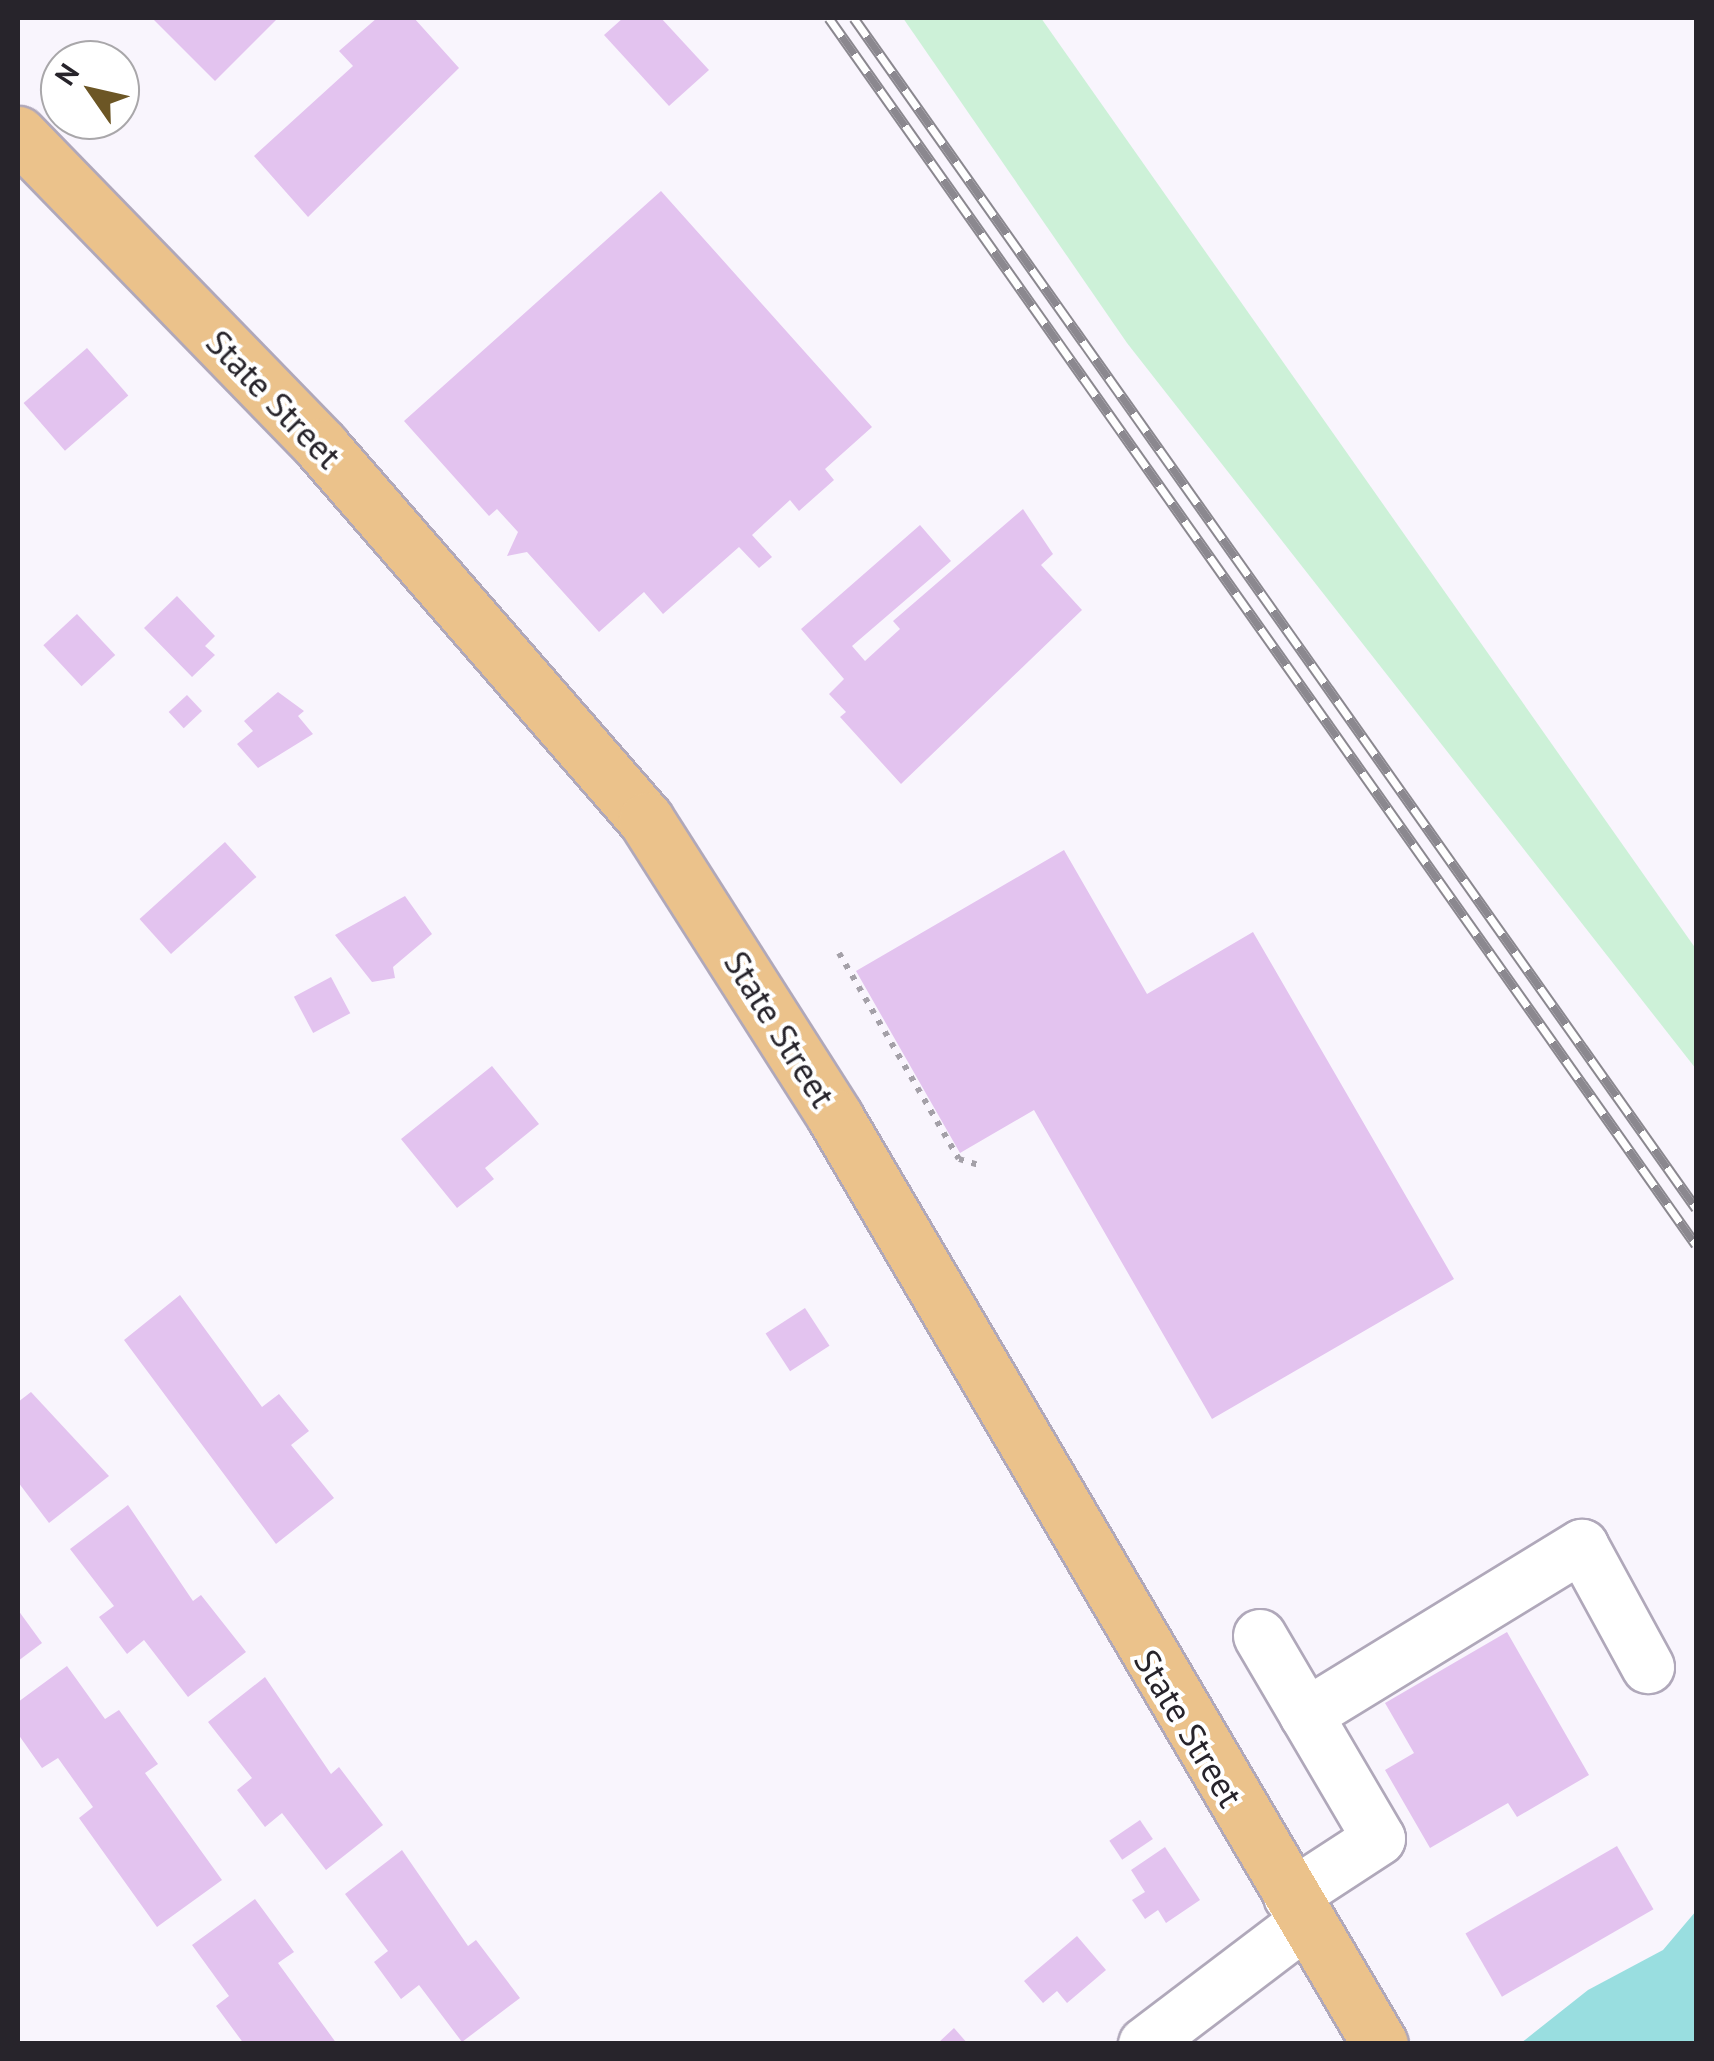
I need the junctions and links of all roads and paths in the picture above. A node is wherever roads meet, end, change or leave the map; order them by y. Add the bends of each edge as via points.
1 (18, 134) edge
2 (839, 952) dead end
3 (979, 1164) dead end
4 (1260, 1636) dead end
5 (1648, 1667) dead end
6 (1306, 1715) junction
7 (1298, 1910) junction
8 (1145, 2044) edge
9 (1380, 2044) edge

1 - 7 main road, State Street via 321,446 646,820 835,1117
2 - 3 path via 959,1159
4 - 6 street
5 - 6 street via 1582,1546
6 - 7 street via 1379,1839
7 - 8 street
7 - 9 main road, State Street

